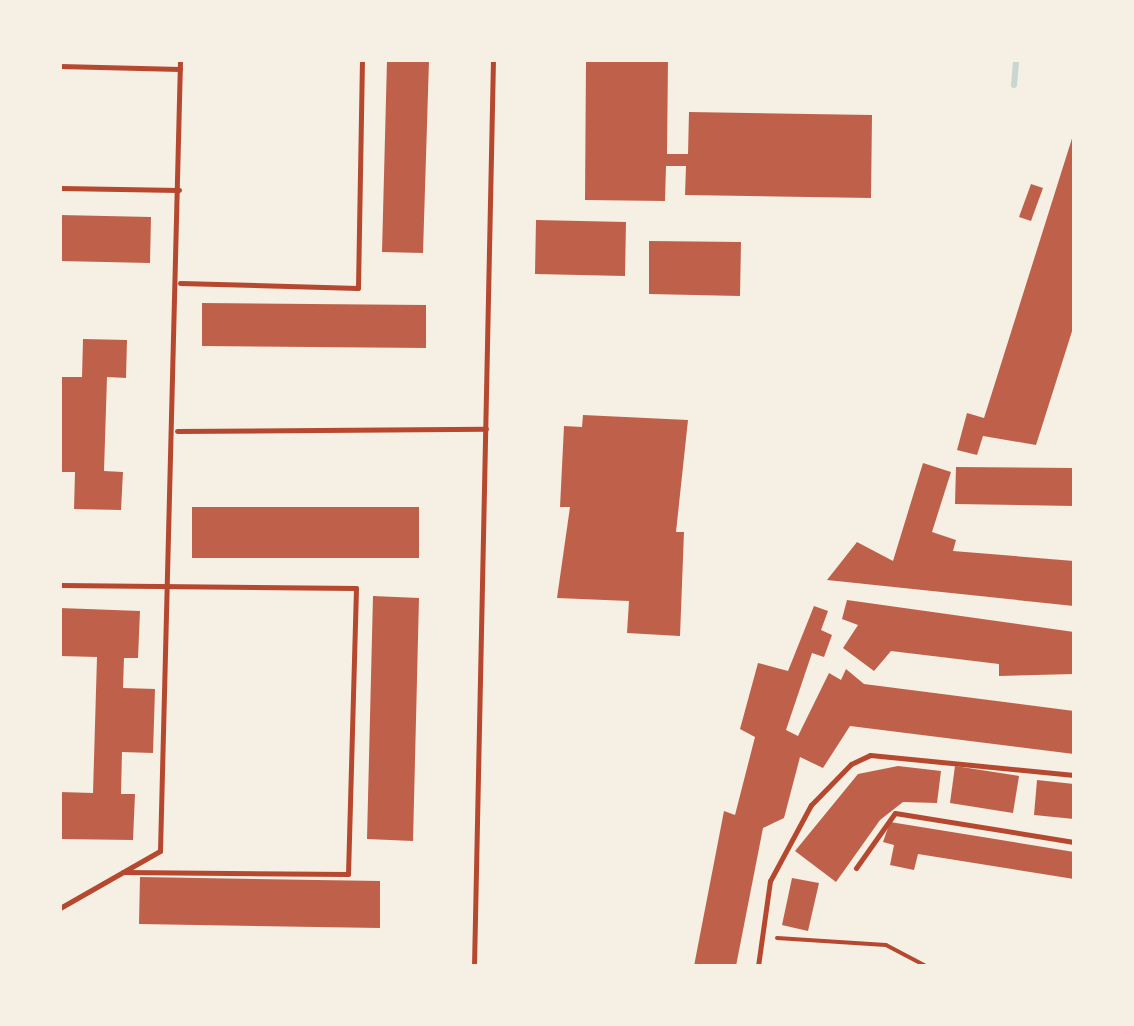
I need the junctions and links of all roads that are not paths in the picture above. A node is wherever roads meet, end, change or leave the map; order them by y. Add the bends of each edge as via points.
1 (180, 60) edge
2 (362, 60) edge
3 (493, 60) edge
4 (60, 66) edge
5 (180, 69) junction
6 (60, 188) edge
7 (179, 190) junction
8 (178, 282) junction
9 (486, 429) junction
10 (177, 431) junction
11 (60, 585) edge
12 (170, 586) junction
13 (1074, 775) edge
14 (1074, 842) edge
15 (856, 868) dead end
16 (123, 872) junction
17 (60, 908) edge
18 (474, 966) edge
19 (758, 966) edge

1 - 5 lane
2 - 8 lane via 358,288
3 - 9 lane
4 - 5 lane
5 - 7 lane
6 - 7 lane
7 - 8 lane
8 - 10 lane
9 - 10 lane
9 - 18 lane
10 - 12 lane
11 - 12 lane
12 - 16 lane via 160,851
12 - 16 lane via 356,588 348,874
13 - 19 lane via 870,755 851,764 811,805 770,881
14 - 15 lane via 895,814
16 - 17 lane

